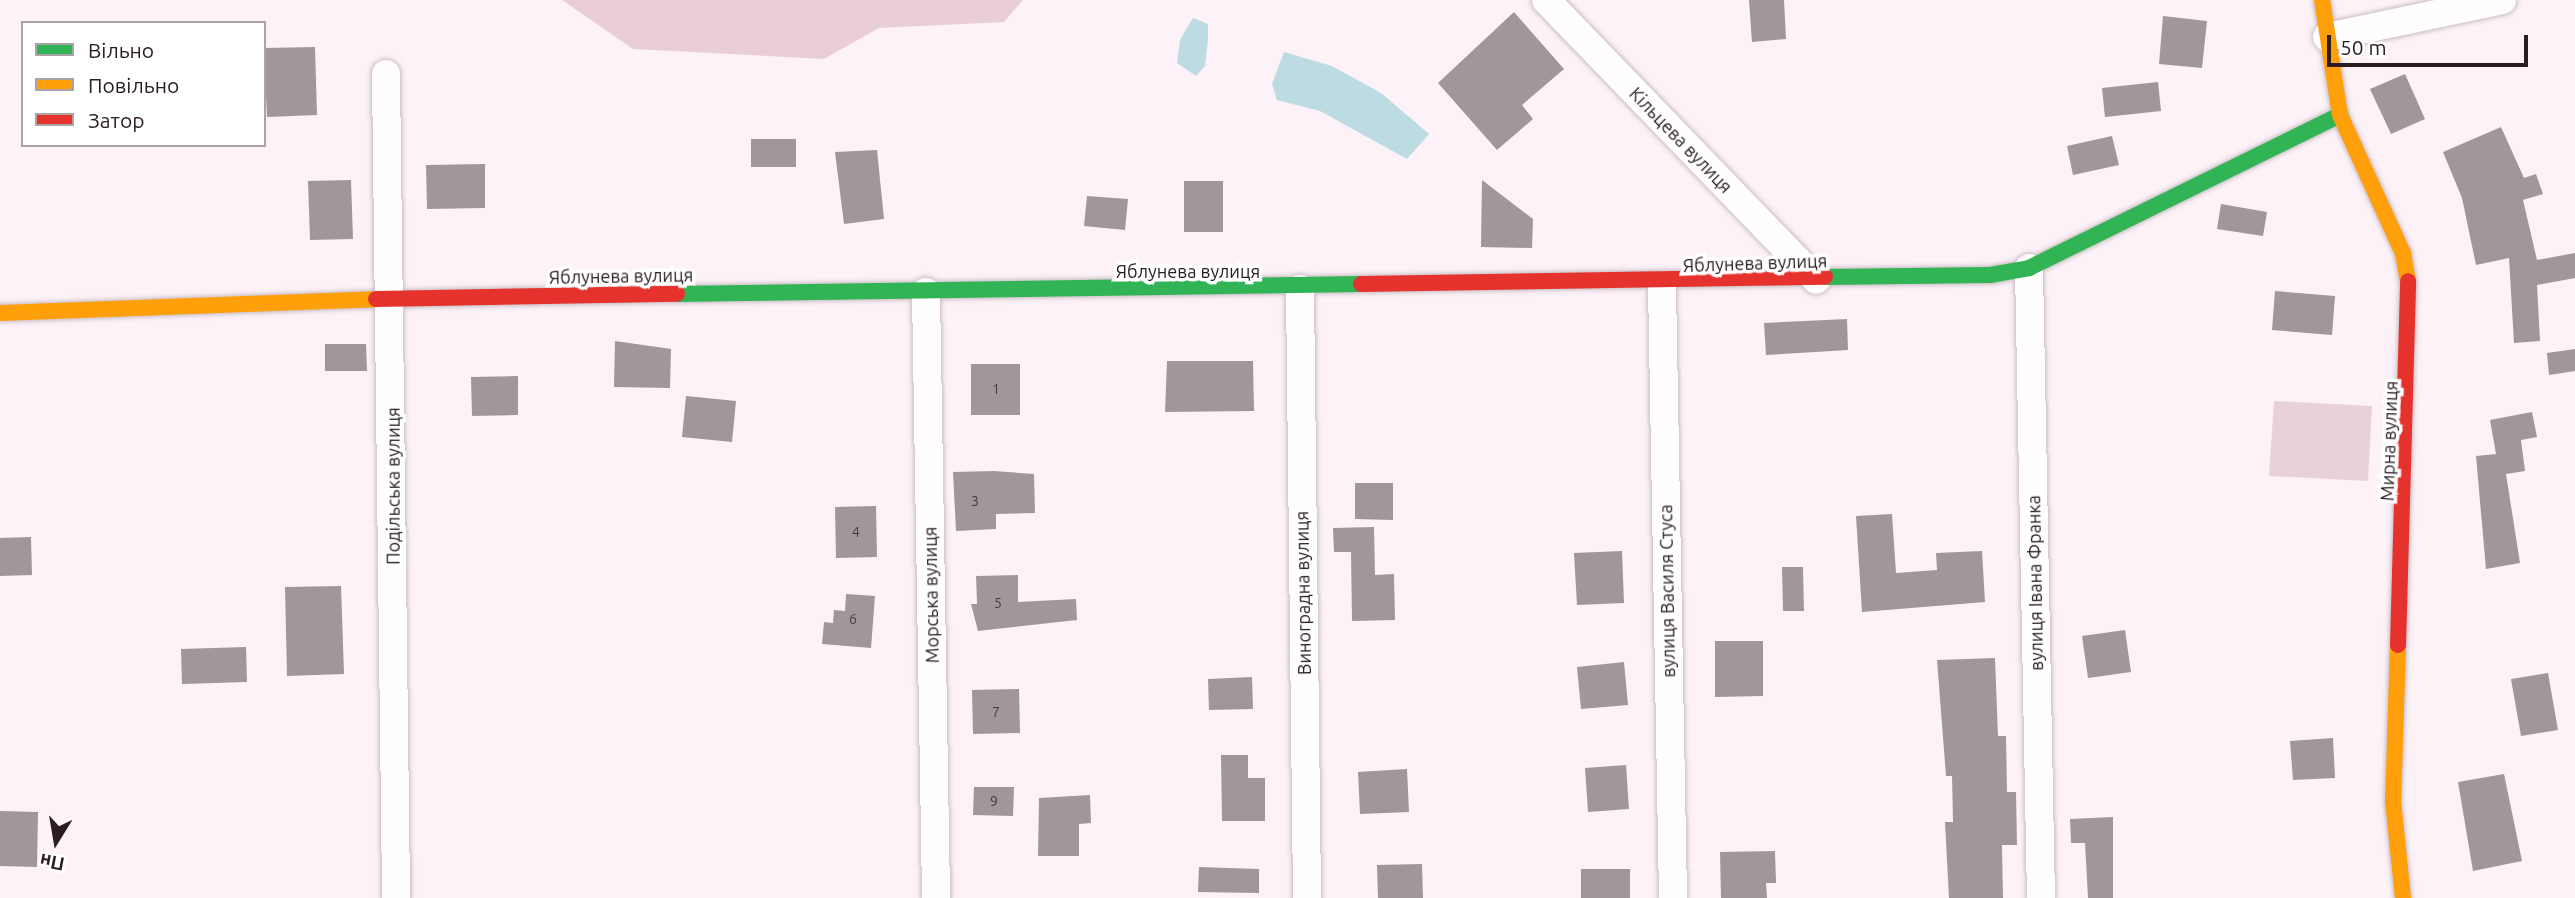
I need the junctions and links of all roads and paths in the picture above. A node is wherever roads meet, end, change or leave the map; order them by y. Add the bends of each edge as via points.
1 (1546, 0) edge
2 (2322, 0) edge
3 (2502, 0) edge
4 (2327, 37) junction
5 (386, 74) dead end
6 (2340, 115) junction
7 (2029, 268) junction
8 (1816, 280) junction
9 (1662, 285) junction
10 (1300, 289) junction
11 (926, 292) junction
12 (392, 298) junction
13 (0, 313) edge
14 (396, 898) edge
15 (936, 898) edge
16 (1307, 898) edge
17 (1673, 898) edge
18 (2041, 898) edge
19 (2403, 898) edge

1 - 8 street, Кільцева вулиця
2 - 4 street, Мирна вулиця
3 - 4 street
4 - 6 street, Мирна вулиця
5 - 12 street, Подільська вулиця
6 - 7 street, Яблунева вулиця
6 - 19 street, Мирна вулиця via 2403,253 2409,288 2393,801
7 - 8 street, Яблунева вулиця
7 - 18 street, вулиця Івана Франка
8 - 9 street, Яблунева вулиця
9 - 10 street, Яблунева вулиця
9 - 17 street, вулиця Василя Стуса
10 - 11 street, Яблунева вулиця
10 - 16 street, Виноградна вулиця
11 - 12 street, Яблунева вулиця
11 - 15 street, Морська вулиця
12 - 13 street, Яблунева вулиця
12 - 14 street, Подільська вулиця

